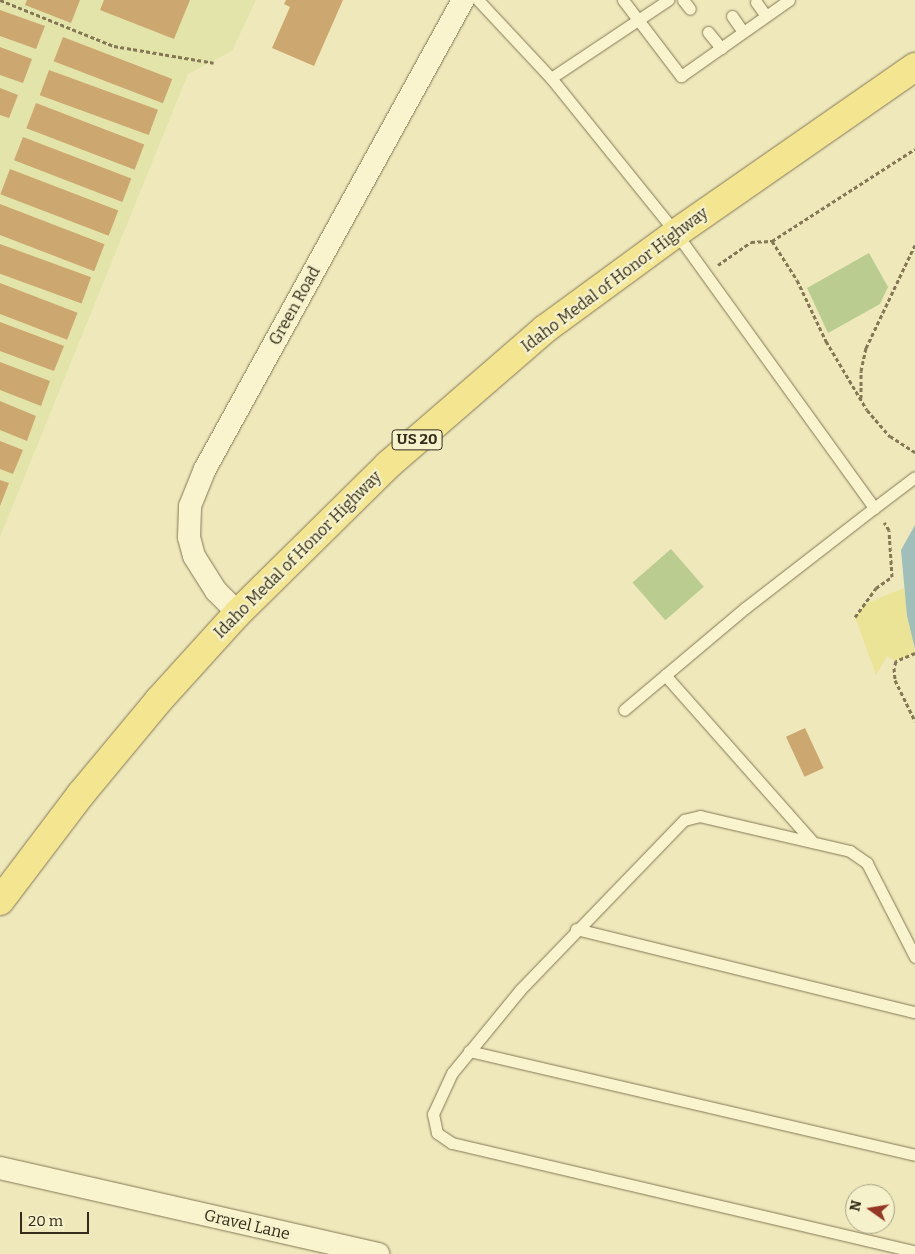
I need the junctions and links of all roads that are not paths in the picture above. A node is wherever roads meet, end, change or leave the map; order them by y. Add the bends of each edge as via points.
1 (463, 0) edge
2 (478, 0) edge
3 (623, 0) edge
4 (668, 0) edge
5 (683, 0) edge
6 (789, 0) edge
7 (756, 2) dead end
8 (690, 10) dead end
9 (732, 16) dead end
10 (766, 16) junction
11 (636, 21) junction
12 (708, 32) dead end
13 (743, 32) junction
14 (721, 48) junction
15 (915, 67) edge
16 (551, 78) junction
17 (676, 233) junction
18 (915, 477) edge
19 (874, 508) junction
20 (238, 613) junction
21 (665, 675) junction
22 (624, 710) dead end
23 (812, 841) junction
24 (0, 900) edge
25 (576, 929) junction
26 (915, 957) edge
27 (915, 1012) edge
28 (469, 1051) junction
29 (915, 1155) edge
30 (0, 1168) edge
31 (915, 1252) edge
32 (378, 1254) edge

1 - 20 street, Green Road via 205,469 190,506 194,556 207,579
2 - 16 lane
3 - 11 lane
4 - 11 lane
5 - 8 lane
6 - 10 lane
7 - 10 lane
9 - 13 lane
10 - 13 lane
11 - 14 lane via 681,76
11 - 16 lane
12 - 14 lane
13 - 14 lane
15 - 17 main road, Idaho Medal of Honor Highway / US 20
16 - 17 lane
17 - 19 lane
17 - 20 main road, Idaho Medal of Honor Highway / US 20 via 545,329 455,406 388,465
18 - 19 lane
19 - 21 lane
20 - 24 main road, Idaho Medal of Honor Highway / US 20 via 159,700 81,794
21 - 22 lane
21 - 23 lane
23 - 25 lane via 700,816 684,820
23 - 26 lane via 850,851 867,863
25 - 27 lane
25 - 28 lane
28 - 29 lane
28 - 31 lane via 452,1072 433,1114 437,1133 452,1143
30 - 32 street, Gravel Lane

